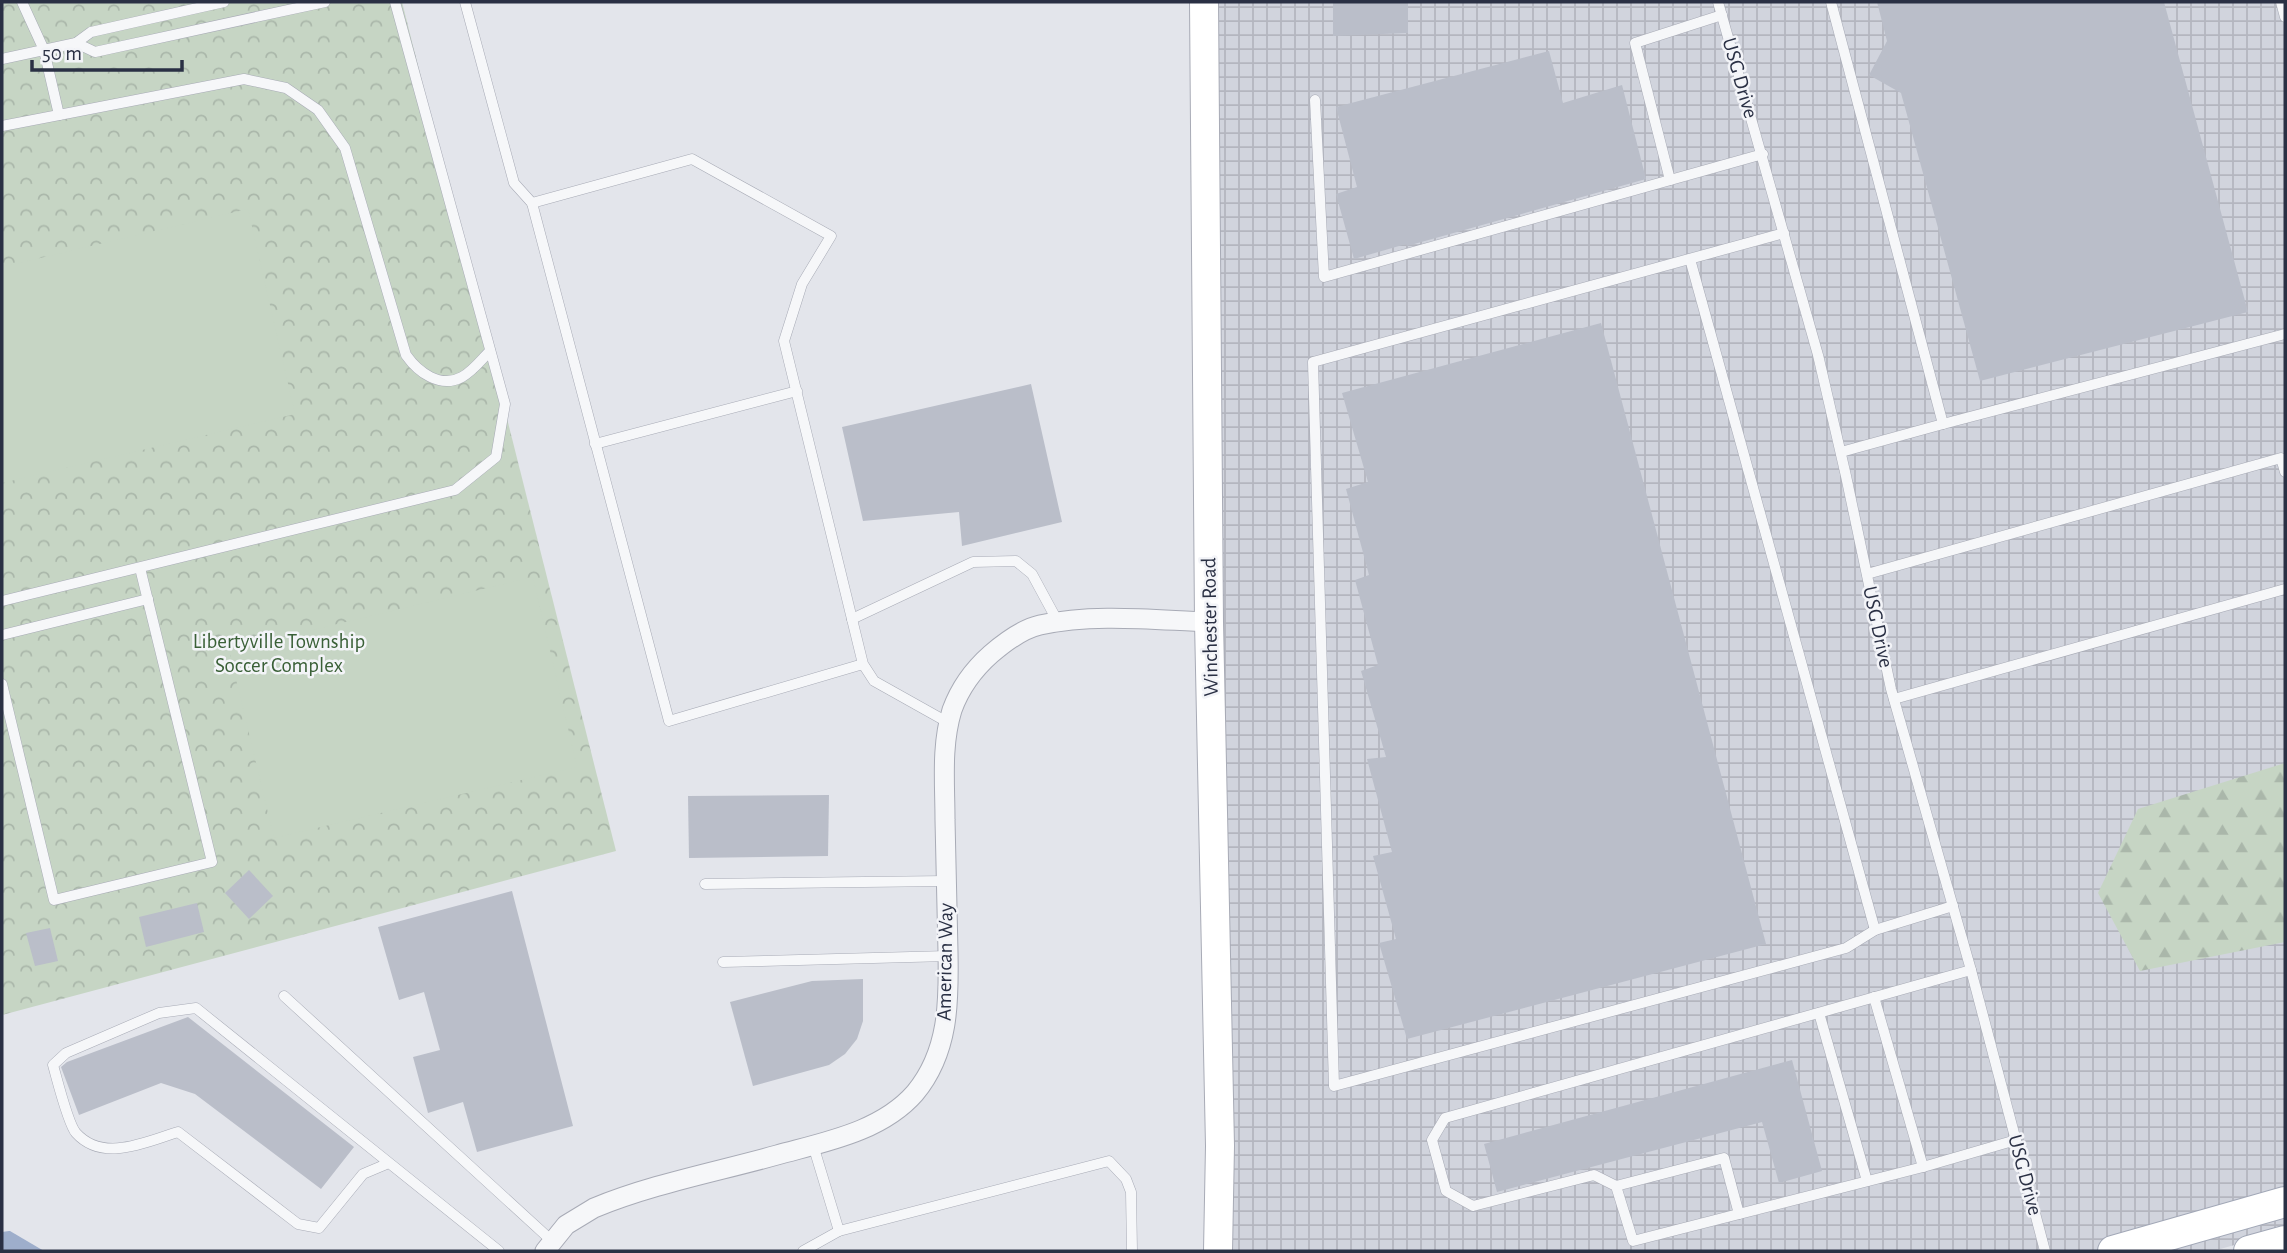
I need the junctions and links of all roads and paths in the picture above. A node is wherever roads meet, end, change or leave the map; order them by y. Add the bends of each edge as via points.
1 (22, 2) edge
2 (224, 2) edge
3 (325, 2) edge
4 (395, 2) edge
5 (466, 2) edge
6 (1204, 2) edge
7 (1718, 2) edge
8 (1831, 2) edge
9 (2281, 2) edge
10 (1722, 15) junction
11 (2285, 17) edge
12 (76, 43) junction
13 (44, 50) junction
14 (2, 59) edge
15 (1315, 100) dead end
16 (59, 115) junction
17 (2, 126) edge
18 (1763, 154) junction
19 (1670, 180) junction
20 (532, 203) junction
21 (1784, 233) junction
22 (1690, 259) junction
23 (2285, 334) edge
24 (490, 351) junction
25 (797, 391) junction
26 (1942, 424) junction
27 (595, 444) junction
28 (1840, 452) junction
29 (2285, 472) edge
30 (140, 568) junction
31 (1867, 574) junction
32 (2285, 589) edge
33 (148, 600) junction
34 (2, 601) edge
35 (852, 619) junction
36 (1058, 622) junction
37 (1209, 622) junction
38 (2, 635) edge
39 (863, 663) junction
40 (2, 684) edge
41 (1894, 699) junction
42 (949, 723) junction
43 (946, 881) junction
44 (705, 884) dead end
45 (1952, 906) junction
46 (1875, 930) junction
47 (948, 956) junction
48 (723, 962) dead end
49 (1971, 970) junction
50 (284, 996) dead end
51 (1874, 997) junction
52 (1818, 1013) junction
53 (2016, 1140) junction
54 (813, 1145) junction
55 (388, 1163) junction
56 (1923, 1167) junction
57 (1867, 1181) junction
58 (1616, 1186) junction
59 (2285, 1202) edge
60 (1739, 1214) junction
61 (839, 1231) junction
62 (2285, 1241) edge
63 (549, 1246) edge
64 (499, 1251) edge
65 (803, 1251) edge
66 (1132, 1251) edge
67 (1218, 1251) edge
68 (2045, 1251) edge
69 (2112, 1251) edge
70 (2249, 1251) edge

1 - 13 lane
2 - 12 lane via 91,32
3 - 12 lane via 96,52
4 - 24 lane
5 - 20 lane via 514,183
6 - 37 main road, Winchester Road
7 - 10 lane, USG Drive
8 - 26 lane
9 - 11 lane
10 - 18 lane, USG Drive
10 - 19 lane via 1635,43
12 - 13 lane
13 - 14 lane
13 - 16 lane
15 - 19 lane via 1324,277
16 - 17 lane
16 - 24 lane via 244,79 286,88 318,110 345,148 406,355 417,370 441,381 459,379
18 - 19 lane
18 - 21 lane, USG Drive
20 - 25 lane via 692,159 831,236 802,284 784,341
20 - 27 lane
21 - 22 lane
21 - 28 lane, USG Drive
22 - 46 lane
22 - 46 lane via 1314,362 1334,1086 1846,948
23 - 26 lane
24 - 30 lane via 505,404 496,457 454,490
25 - 27 lane
25 - 35 lane
26 - 28 lane
27 - 39 lane via 669,721
28 - 31 lane, USG Drive
29 - 31 lane via 2281,458
30 - 33 lane
30 - 34 lane
31 - 41 lane, USG Drive
32 - 41 lane
33 - 38 lane
33 - 40 lane via 212,862 54,900
35 - 36 lane via 973,562 1016,561 1032,574
35 - 39 lane
36 - 37 street, American Way
36 - 42 street, American Way via 1025,630 979,664 966,681
37 - 67 main road, Winchester Road via 1220,1146
39 - 42 lane via 874,681
41 - 45 lane, USG Drive
42 - 43 street, American Way via 944,752
43 - 44 lane
43 - 47 street, American Way
45 - 46 lane
45 - 49 lane, USG Drive
47 - 48 lane
47 - 54 street, American Way via 948,1000 941,1047 932,1068 896,1109 869,1126
49 - 51 lane
49 - 53 lane, USG Drive
50 - 63 lane
51 - 52 lane
51 - 56 lane
52 - 57 lane
52 - 58 lane via 1446,1118 1432,1140 1446,1191 1473,1206 1594,1175
53 - 56 lane
53 - 68 lane, USG Drive
54 - 61 lane
54 - 63 street, American Way via 610,1201 566,1225
55 - 55 lane via 196,1008 159,1013 66,1053 53,1065 75,1132 97,1147 123,1149 178,1132 298,1224 318,1228 363,1174
55 - 64 lane
56 - 57 lane
57 - 60 lane
58 - 60 lane via 1633,1241
58 - 60 lane via 1724,1158
59 - 69 main road
61 - 65 lane
61 - 66 lane via 1110,1161 1131,1192
62 - 70 main road

